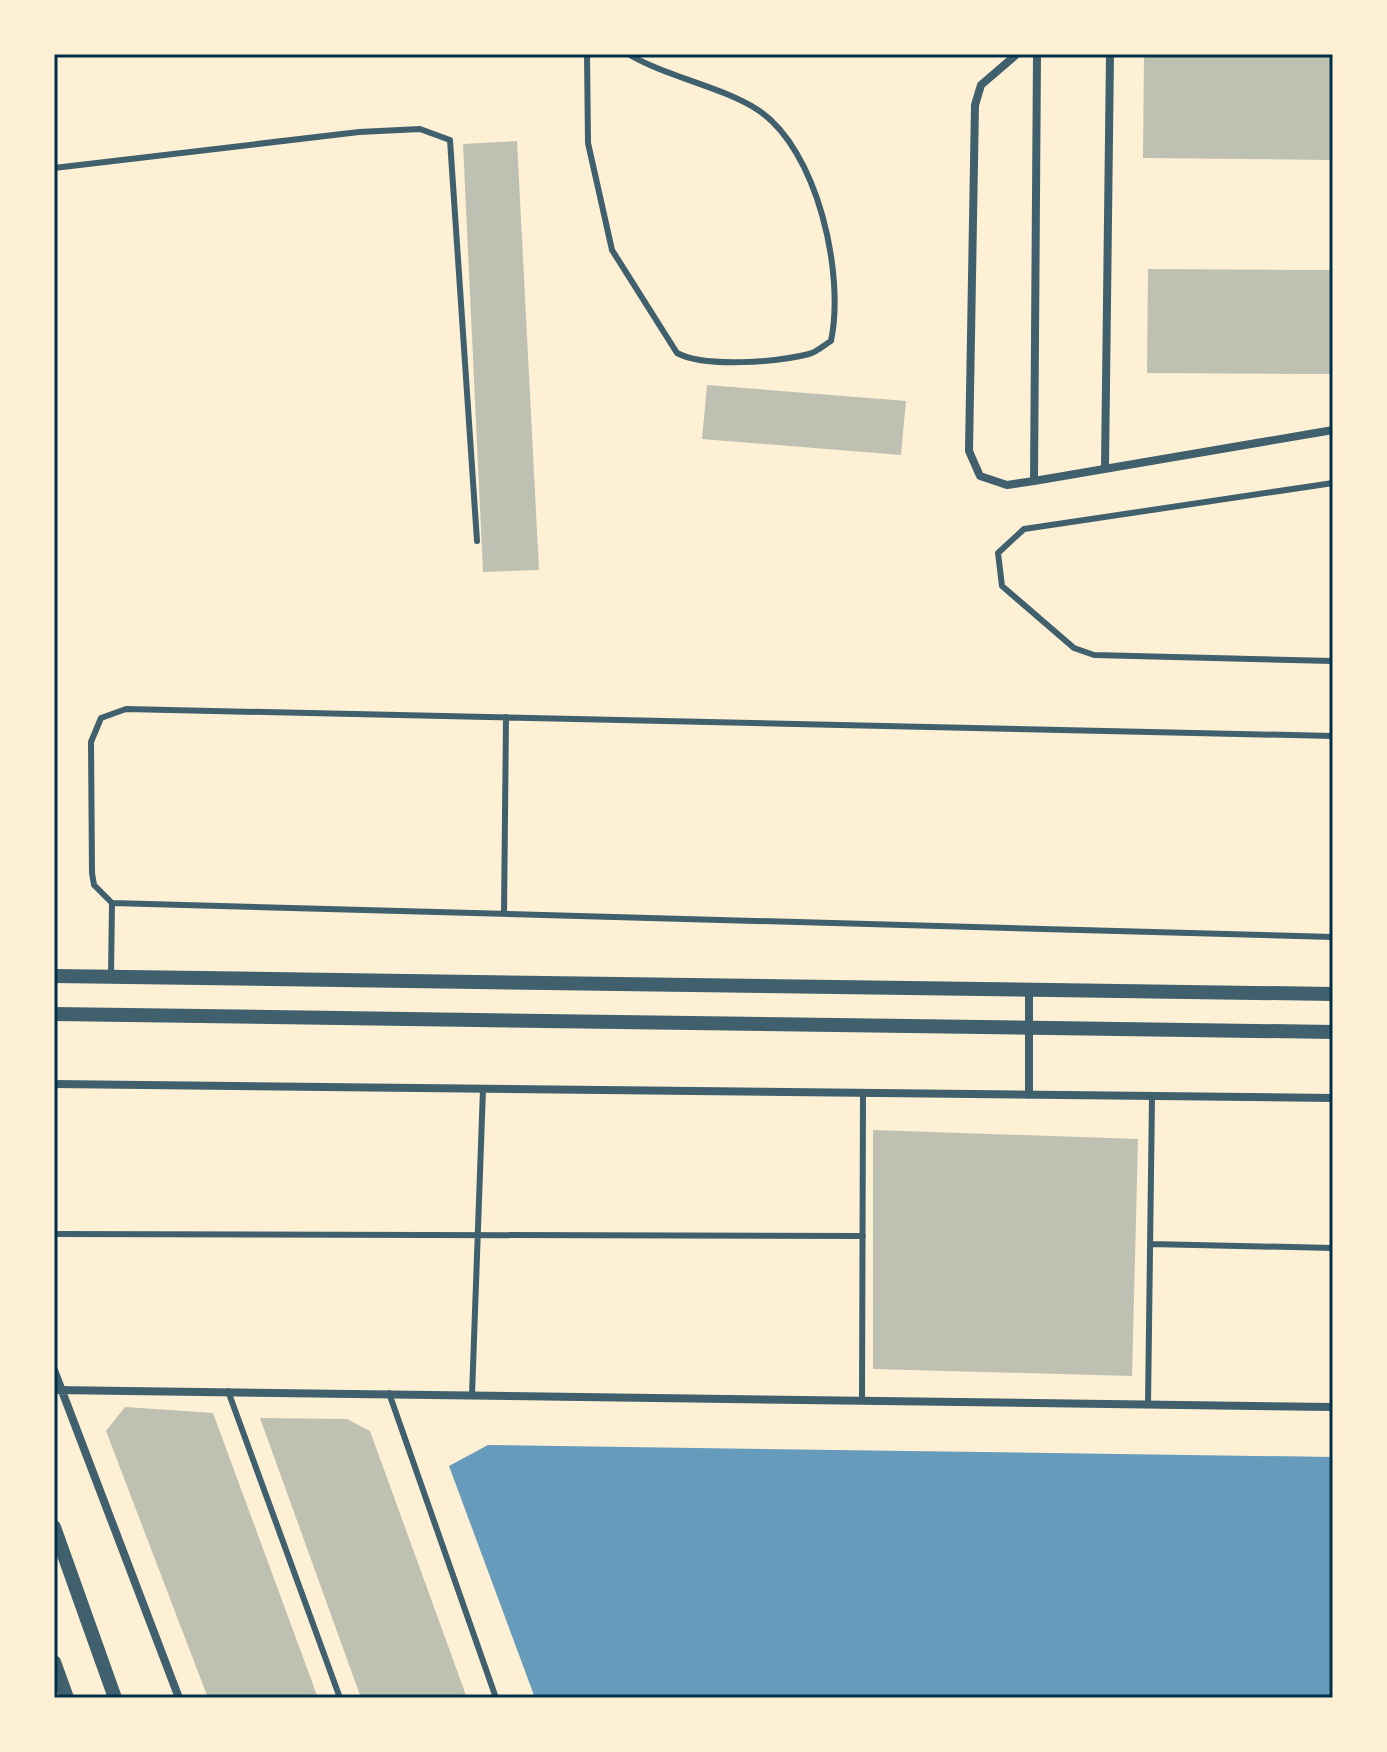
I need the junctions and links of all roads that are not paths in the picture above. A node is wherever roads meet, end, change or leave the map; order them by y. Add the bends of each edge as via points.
1 (587, 54) edge
2 (628, 54) edge
3 (1017, 54) edge
4 (1037, 54) edge
5 (1110, 54) edge
6 (54, 168) edge
7 (1333, 430) edge
8 (1105, 468) junction
9 (1034, 481) junction
10 (1333, 483) edge
11 (477, 541) dead end
12 (1333, 661) edge
13 (506, 717) junction
14 (1333, 736) edge
15 (112, 903) junction
16 (504, 914) junction
17 (1333, 937) edge
18 (54, 976) edge
19 (111, 976) junction
20 (1029, 989) junction
21 (1333, 994) edge
22 (54, 1014) edge
23 (1029, 1028) junction
24 (1333, 1032) edge
25 (54, 1084) edge
26 (483, 1089) junction
27 (863, 1093) junction
28 (1029, 1095) junction
29 (1152, 1096) junction
30 (1333, 1098) edge
31 (54, 1234) edge
32 (478, 1236) junction
33 (863, 1236) junction
34 (1150, 1244) junction
35 (1333, 1248) edge
36 (54, 1370) edge
37 (57, 1389) edge
38 (228, 1391) junction
39 (389, 1393) junction
40 (472, 1395) junction
41 (862, 1400) junction
42 (1148, 1405) junction
43 (1333, 1407) edge
44 (54, 1527) edge
45 (54, 1662) edge
46 (67, 1698) edge
47 (115, 1698) edge
48 (179, 1698) edge
49 (340, 1698) edge
50 (496, 1698) edge

1 - 2 lane via 588,143 612,250 677,353 729,361 812,354 831,341 832,264 819,202 791,146 757,109
3 - 9 street via 981,85 975,105 969,451 980,476 1007,485
4 - 9 street
5 - 8 street
6 - 11 lane via 359,132 420,129 450,140
7 - 8 street
8 - 9 street
10 - 12 lane via 1024,529 998,553 1002,586 1074,648 1094,655
13 - 14 lane
13 - 15 lane via 126,709 101,718 91,742 92,873 94,885
13 - 16 lane
15 - 16 lane
15 - 19 lane
16 - 17 lane
18 - 19 street
19 - 20 street
20 - 21 street
20 - 23 street
22 - 23 street
23 - 24 street
23 - 28 street
25 - 26 street
26 - 27 street
26 - 32 lane
27 - 28 street
27 - 33 lane
28 - 29 street
29 - 30 street
29 - 34 lane
31 - 32 lane
32 - 33 lane
32 - 40 lane
33 - 41 lane
34 - 35 lane
34 - 42 lane
36 - 37 street
37 - 38 street
37 - 48 street
38 - 39 street
38 - 49 lane
39 - 40 street
39 - 50 lane
40 - 41 street
41 - 42 street
42 - 43 street
44 - 47 street
45 - 46 street

